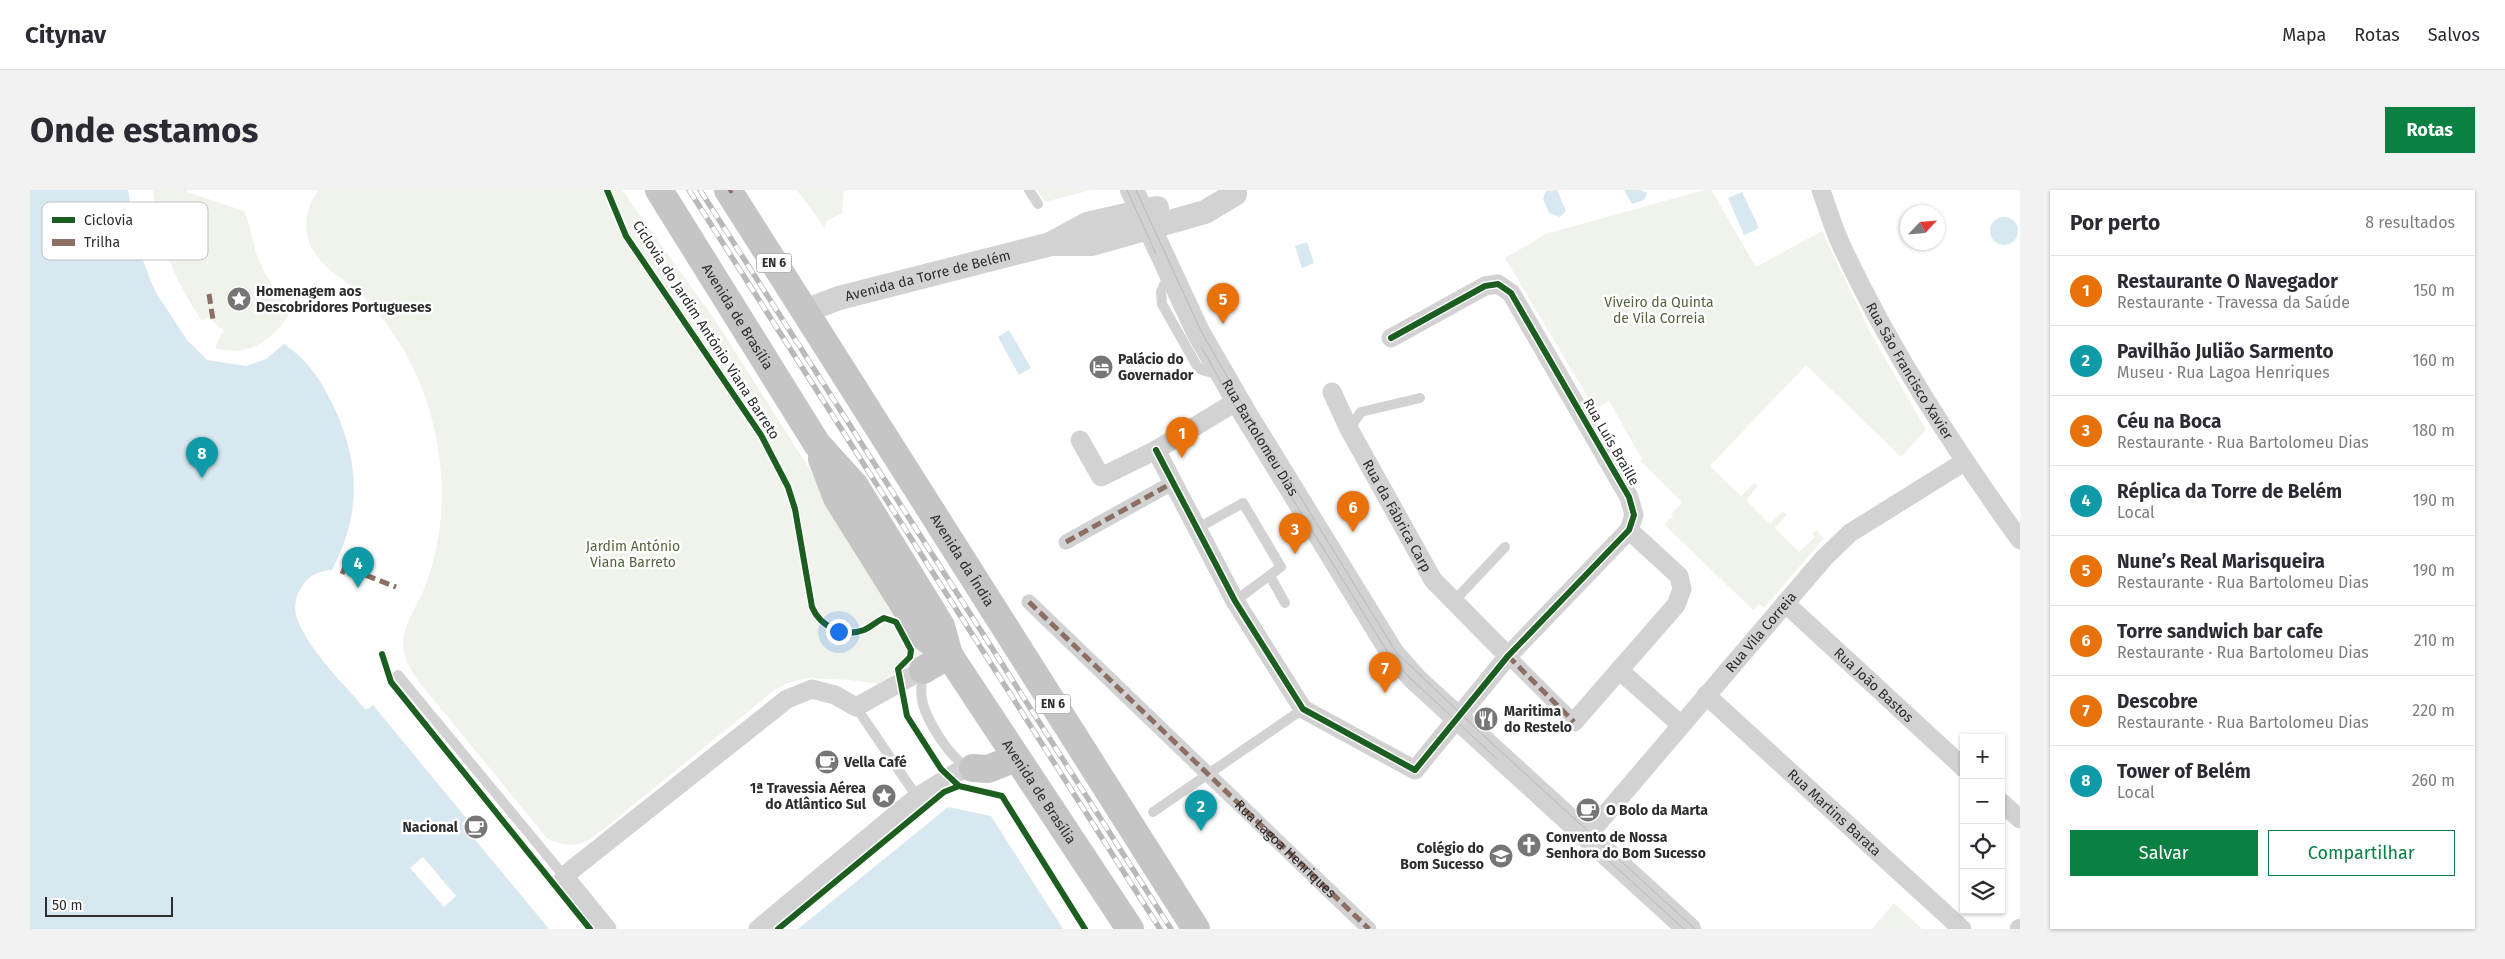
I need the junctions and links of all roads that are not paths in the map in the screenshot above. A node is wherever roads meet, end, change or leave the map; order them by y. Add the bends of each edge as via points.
1 (637, 190) edge
2 (659, 190) edge
3 (1029, 190) edge
4 (1821, 190) edge
5 (730, 191) edge
6 (1241, 192) edge
7 (1038, 204) dead end
8 (1140, 210) edge
9 (715, 280) junction
10 (805, 311) junction
11 (1391, 338) dead end
12 (1332, 392) dead end
13 (1420, 398) dead end
14 (1237, 401) junction
15 (1349, 429) junction
16 (1080, 440) dead end
17 (1156, 450) junction
18 (1964, 462) junction
19 (1174, 482) junction
20 (1198, 528) junction
21 (1629, 530) junction
22 (2020, 540) edge
23 (1066, 542) dead end
24 (1505, 547) dead end
25 (1270, 576) junction
26 (1235, 601) junction
27 (1454, 601) junction
28 (1029, 602) dead end
29 (1285, 603) dead end
30 (1785, 603) junction
31 (949, 655) junction
32 (1508, 656) junction
33 (923, 670) junction
34 (1619, 670) junction
35 (398, 675) dead end
36 (1706, 695) junction
37 (856, 707) junction
38 (1303, 709) junction
39 (1458, 718) junction
40 (1574, 722) joint
41 (1681, 726) junction
42 (1016, 758) junction
43 (1960, 764) edge
44 (973, 768) junction
45 (1209, 775) junction
46 (917, 798) junction
47 (2005, 806) edge
48 (1152, 812) dead end
49 (2020, 819) edge
50 (1587, 836) junction
51 (564, 876) junction
52 (607, 929) edge
53 (758, 929) edge
54 (1130, 929) edge
55 (1196, 929) edge
56 (1369, 929) edge
57 (1689, 929) edge
58 (1962, 929) edge

1 - 9 main road
2 - 9 main road, Avenida de Brasília
3 - 7 lane
4 - 18 street, Rua São Francisco Xavier via 1843,250 1899,357
5 - 10 main road, Avenida da Índia / EN 6
6 - 8 street, Avenida da Torre de Belém via 1205,212
8 - 10 street, Avenida da Torre de Belém via 1092,244 1051,244 839,298
8 - 14 street, Rua Bartolomeu Dias via 1198,332
9 - 31 main road, Avenida de Brasília via 816,444 860,494 941,626
10 - 55 main road, Avenida da Índia / EN 6
11 - 21 street, Rua Luís Braille via 1485,286 1498,284 1511,294 1629,497 1634,515
12 - 15 street, Rua da Fábrica Carp
13 - 15 lane via 1361,412
14 - 17 street
14 - 39 street, Rua Bartolomeu Dias via 1380,636 1409,672
15 - 27 street, Rua da Fábrica Carp via 1433,580
16 - 17 street via 1101,477
17 - 19 street
18 - 22 street, Rua São Francisco Xavier
18 - 30 street, Rua Vila Correia via 1850,533
19 - 20 street
19 - 23 street
20 - 25 lane via 1244,503 1281,567
20 - 26 street
21 - 32 street
21 - 34 street via 1679,576 1682,589 1676,606
24 - 27 lane
25 - 26 lane
25 - 29 lane
26 - 38 street
27 - 32 street, Rua da Fábrica Carp
28 - 45 street, Rua Lagoa Henriques
30 - 36 street, Rua Vila Correia
30 - 43 street, Rua João Bastos
31 - 33 main road
31 - 42 main road, Avenida de Brasília
32 - 39 street
32 - 40 street
33 - 37 street
33 - 44 lane via 925,712 952,756 959,763
34 - 40 street
34 - 41 street
35 - 51 lane
36 - 41 street, Rua Vila Correia
36 - 58 street, Rua Martins Barata
37 - 46 lane
37 - 51 street via 835,695 812,689 787,699
38 - 39 street via 1415,770
38 - 45 lane
39 - 50 street, Rua Bartolomeu Dias
41 - 50 street, Rua Vila Correia
42 - 44 main road via 988,769
42 - 54 main road, Avenida de Brasília
44 - 46 street via 957,772
45 - 48 lane
45 - 56 street, Rua Lagoa Henriques
46 - 53 street
47 - 49 street
50 - 57 street, Rua Bartolomeu Dias
51 - 52 street

